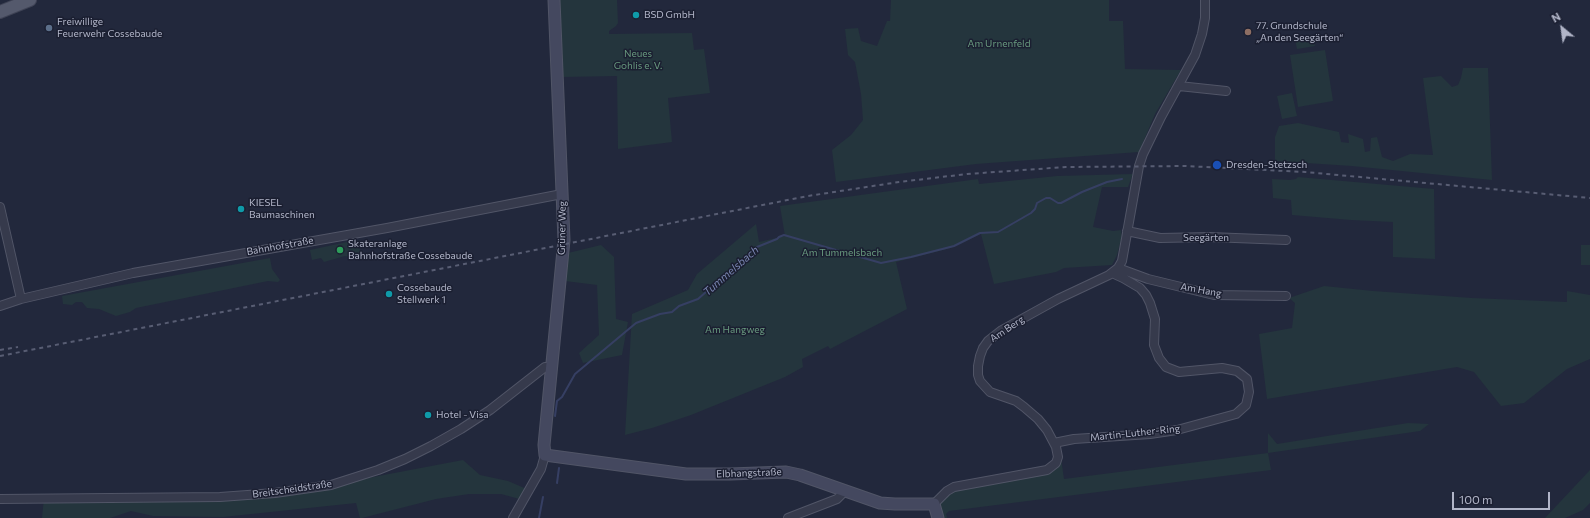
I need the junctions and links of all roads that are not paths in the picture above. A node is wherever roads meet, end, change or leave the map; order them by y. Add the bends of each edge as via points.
1 (30, 0) edge
2 (554, 0) edge
3 (1205, 0) edge
4 (0, 12) edge
5 (1179, 86) junction
6 (1226, 91) dead end
7 (562, 194) junction
8 (0, 207) edge
9 (1127, 232) junction
10 (1286, 240) dead end
11 (1115, 271) junction
12 (1286, 296) dead end
13 (21, 299) junction
14 (0, 306) edge
15 (551, 367) junction
16 (1054, 443) junction
17 (545, 455) junction
18 (845, 491) junction
19 (0, 499) edge
20 (934, 504) junction
21 (513, 518) edge
22 (788, 518) edge
23 (938, 518) edge

1 - 4 main road
2 - 7 street, Grüner Weg
3 - 5 street via 1205,18 1200,42
5 - 6 street
5 - 9 street via 1143,154 1137,172
7 - 13 street, Bahnhofstraße via 133,273
7 - 15 street, Grüner Weg via 564,240
8 - 13 street
9 - 10 street, Seegärten via 1160,238
9 - 11 street via 1122,261
11 - 12 street, Am Hang via 1214,295
11 - 16 street, Am Berg via 1002,330 988,341 981,352 978,375 985,387 990,392 1024,407 1038,419
11 - 16 street, Martin-Luther-Ring via 1146,295 1155,319 1154,345 1166,367 1179,372 1222,368 1237,371 1246,379 1249,392 1246,405 1236,414 1177,430
13 - 14 street, Bahnhofstraße
15 - 17 street, Grüner Weg
15 - 19 street, Breitscheidstraße via 545,367 490,410 431,446 378,470 331,484 275,493 220,496
16 - 20 street, Am Berg via 1058,457 1056,463 1047,470 962,485 947,491
17 - 18 street, Elbhangstraße via 686,474 786,472
17 - 21 street via 541,469
18 - 20 street, Elbhangstraße via 887,504
18 - 22 street via 837,499
20 - 23 street

